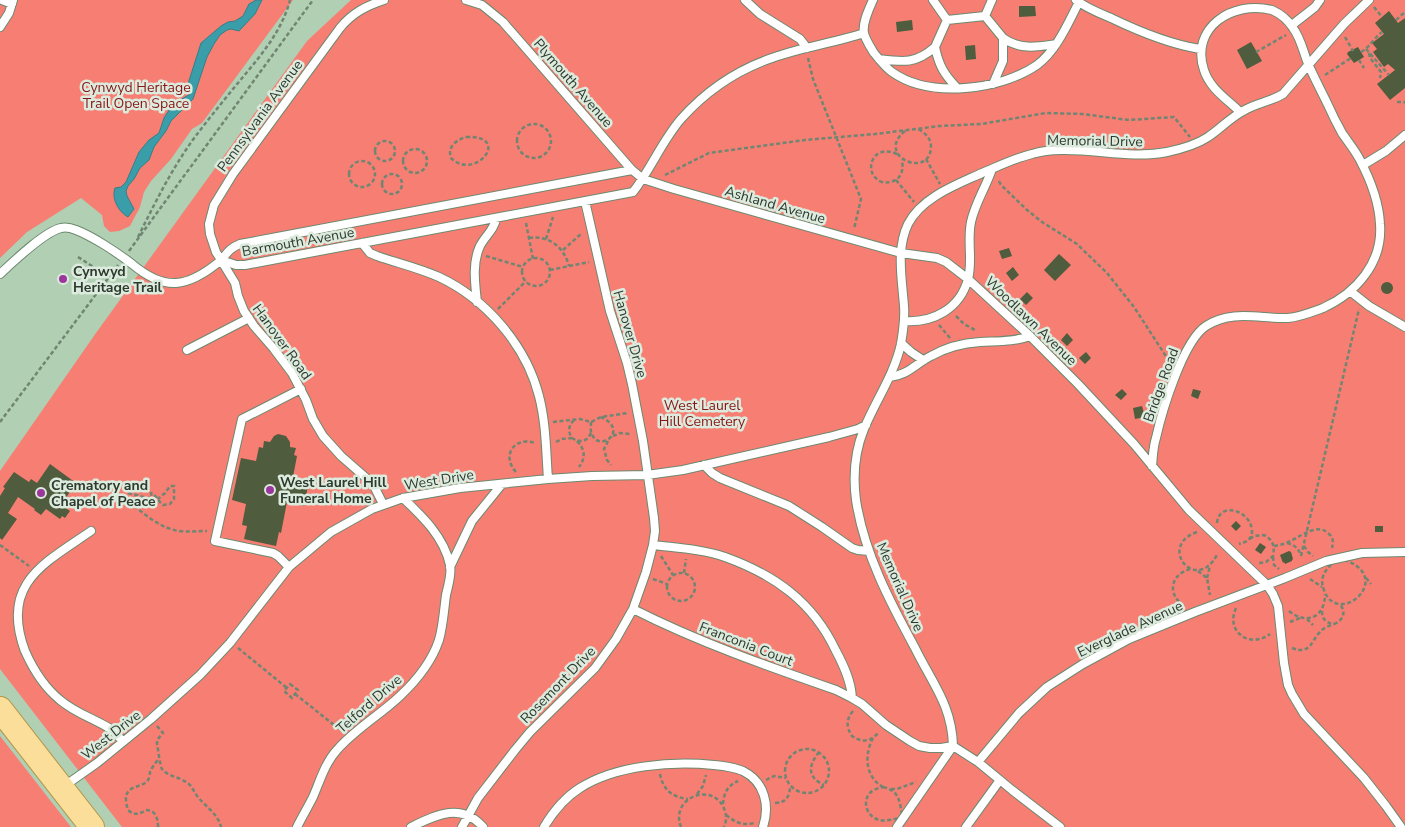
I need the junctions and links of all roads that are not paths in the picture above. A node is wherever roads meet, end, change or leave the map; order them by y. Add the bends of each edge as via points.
1 (2, 0) edge
2 (384, 0) edge
3 (466, 0) edge
4 (745, 0) edge
5 (873, 0) edge
6 (933, 0) edge
7 (992, 0) edge
8 (1320, 0) edge
9 (1369, 0) edge
10 (1077, 1) edge
11 (13, 2) edge
12 (480, 2) edge
13 (1246, 2) edge
14 (363, 4) edge
15 (985, 16) junction
16 (947, 20) junction
17 (0, 27) edge
18 (1293, 28) junction
19 (864, 33) junction
20 (1002, 38) junction
21 (1056, 44) junction
22 (935, 47) junction
23 (1200, 48) junction
24 (806, 49) junction
25 (879, 59) junction
26 (1308, 63) junction
27 (993, 84) junction
28 (957, 88) junction
29 (1240, 112) junction
30 (1405, 135) edge
31 (1363, 165) junction
32 (992, 169) junction
33 (632, 170) junction
34 (647, 181) junction
35 (585, 201) junction
36 (496, 218) junction
37 (362, 243) junction
38 (901, 253) junction
39 (221, 260) junction
40 (0, 274) edge
41 (968, 279) junction
42 (1350, 291) junction
43 (477, 302) junction
44 (249, 318) junction
45 (904, 321) junction
46 (1405, 327) edge
47 (1030, 336) junction
48 (901, 343) junction
49 (188, 350) dead end
50 (923, 360) junction
51 (890, 377) junction
52 (301, 389) junction
53 (866, 425) junction
54 (704, 465) junction
55 (1152, 466) junction
56 (647, 474) junction
57 (548, 479) junction
58 (502, 484) junction
59 (403, 498) junction
60 (383, 504) junction
61 (91, 532) dead end
62 (653, 545) junction
63 (869, 551) junction
64 (1405, 552) edge
65 (289, 567) junction
66 (450, 567) junction
67 (1267, 585) junction
68 (633, 610) junction
69 (852, 698) junction
70 (0, 709) edge
71 (123, 742) junction
72 (953, 746) junction
73 (978, 762) junction
74 (1000, 780) junction
75 (62, 788) junction
76 (468, 815) junction
77 (92, 827) edge
78 (297, 827) edge
79 (410, 827) edge
80 (462, 827) edge
81 (484, 827) edge
82 (544, 827) edge
83 (764, 827) edge
84 (896, 827) edge
85 (966, 827) edge
86 (1060, 827) edge
87 (1401, 827) edge

1 - 11 lane
2 - 14 lane
3 - 12 lane, Plymouth Avenue
4 - 24 lane via 800,39
5 - 19 lane
6 - 16 lane
7 - 15 lane
8 - 18 lane
9 - 26 lane, Memorial Drive
10 - 21 lane
10 - 23 lane via 1152,36
11 - 17 lane
12 - 33 lane, Plymouth Avenue via 513,33
13 - 18 lane via 1272,10
13 - 23 lane via 1218,17
14 - 39 lane, Pennsylvania Avenue via 346,20 222,190 209,224 212,243
15 - 16 lane
15 - 20 lane
16 - 22 lane
18 - 26 lane
19 - 24 lane
19 - 25 lane
20 - 21 lane via 1029,48
20 - 27 lane via 1003,62
21 - 27 lane via 1037,64
22 - 25 lane via 918,59
22 - 28 lane via 942,70
23 - 29 lane via 1207,78
24 - 34 lane via 755,65 706,94 672,131
25 - 28 lane via 893,73 905,79 938,88
26 - 29 lane, Memorial Drive via 1283,94
26 - 31 lane, Bridge Road via 1336,121
27 - 28 lane
29 - 32 lane, Memorial Drive via 1209,136 1180,149 1149,155 1047,151
30 - 31 lane
31 - 42 lane, Bridge Road via 1378,207 1380,235 1372,264
32 - 38 lane, Memorial Drive via 943,191 920,209 908,225
32 - 41 lane, Woodlawn Avenue via 972,220
33 - 34 lane, Plymouth Avenue
33 - 39 lane, Barmouth Avenue via 240,244
34 - 35 lane, Barmouth Avenue via 633,192
34 - 38 lane, Ashland Avenue
35 - 36 lane, Barmouth Avenue
35 - 56 lane, Hanover Drive via 610,310 627,363
36 - 37 lane, Barmouth Avenue
36 - 43 lane via 477,254
37 - 39 lane, Barmouth Avenue via 245,265
37 - 43 lane via 370,253 439,277
38 - 41 lane, Ashland Avenue via 937,258
38 - 45 lane, Memorial Drive
39 - 40 lane via 186,281 175,283 155,279 75,229 68,228 49,233
39 - 44 lane, Hanover Road via 235,283
41 - 45 lane via 950,309 920,321
41 - 47 lane, Woodlawn Avenue
42 - 46 lane
42 - 55 lane, Bridge Road via 1328,306 1305,315 1287,318 1230,317 1205,327 1187,348 1178,369 1156,438
43 - 57 lane via 508,333 536,385 544,423
44 - 49 lane
44 - 52 lane, Hanover Road via 288,366
45 - 48 lane, Memorial Drive
47 - 50 lane via 1015,341 978,342 954,347
47 - 55 lane, Woodlawn Avenue
48 - 50 lane
48 - 51 lane, Memorial Drive
50 - 51 lane via 904,374
51 - 53 lane, Memorial Drive
52 - 60 lane, Hanover Road via 323,436 373,484
52 - 65 lane via 242,419 215,541 273,553
53 - 54 lane, West Drive via 829,438
53 - 63 lane, Memorial Drive via 856,460 855,486
54 - 56 lane, West Drive
54 - 63 lane via 720,478 789,506 852,548
55 - 67 lane via 1208,530
56 - 57 lane, West Drive
56 - 62 lane, Rosemont Drive via 654,518
57 - 58 lane, West Drive
58 - 59 lane, West Drive
58 - 66 lane, Telford Drive via 472,521
59 - 60 lane, West Drive
59 - 66 lane, Telford Drive via 436,533
60 - 65 lane, West Drive via 331,532
61 - 71 lane via 25,581 15,605 16,624 22,646 42,682 72,709 111,729
62 - 68 lane, Rosemont Drive
62 - 69 lane via 724,557 761,573 791,592 823,626 848,676
63 - 72 lane, Memorial Drive via 946,705
64 - 67 lane via 1362,552 1326,561
65 - 71 lane, West Drive via 230,643 200,675
66 - 78 lane, Telford Drive via 439,639 430,658 401,695 336,751
67 - 73 lane, Everglade Avenue via 1130,639 1064,676 1033,699
67 - 87 lane via 1279,612 1286,676 1292,694
68 - 69 lane, Franconia Court via 714,646
68 - 76 lane, Rosemont Drive via 595,668 530,732 488,784
69 - 72 lane, Franconia Court via 910,742 930,748
70 - 75 main road
71 - 75 lane, West Drive
72 - 73 lane
72 - 84 lane
73 - 74 lane
74 - 85 lane
74 - 86 lane
75 - 77 main road
76 - 79 lane via 444,814
76 - 80 lane, Rosemont Drive
76 - 81 lane
82 - 83 lane via 570,795 596,780 659,765 692,764 738,769 752,776 766,803

